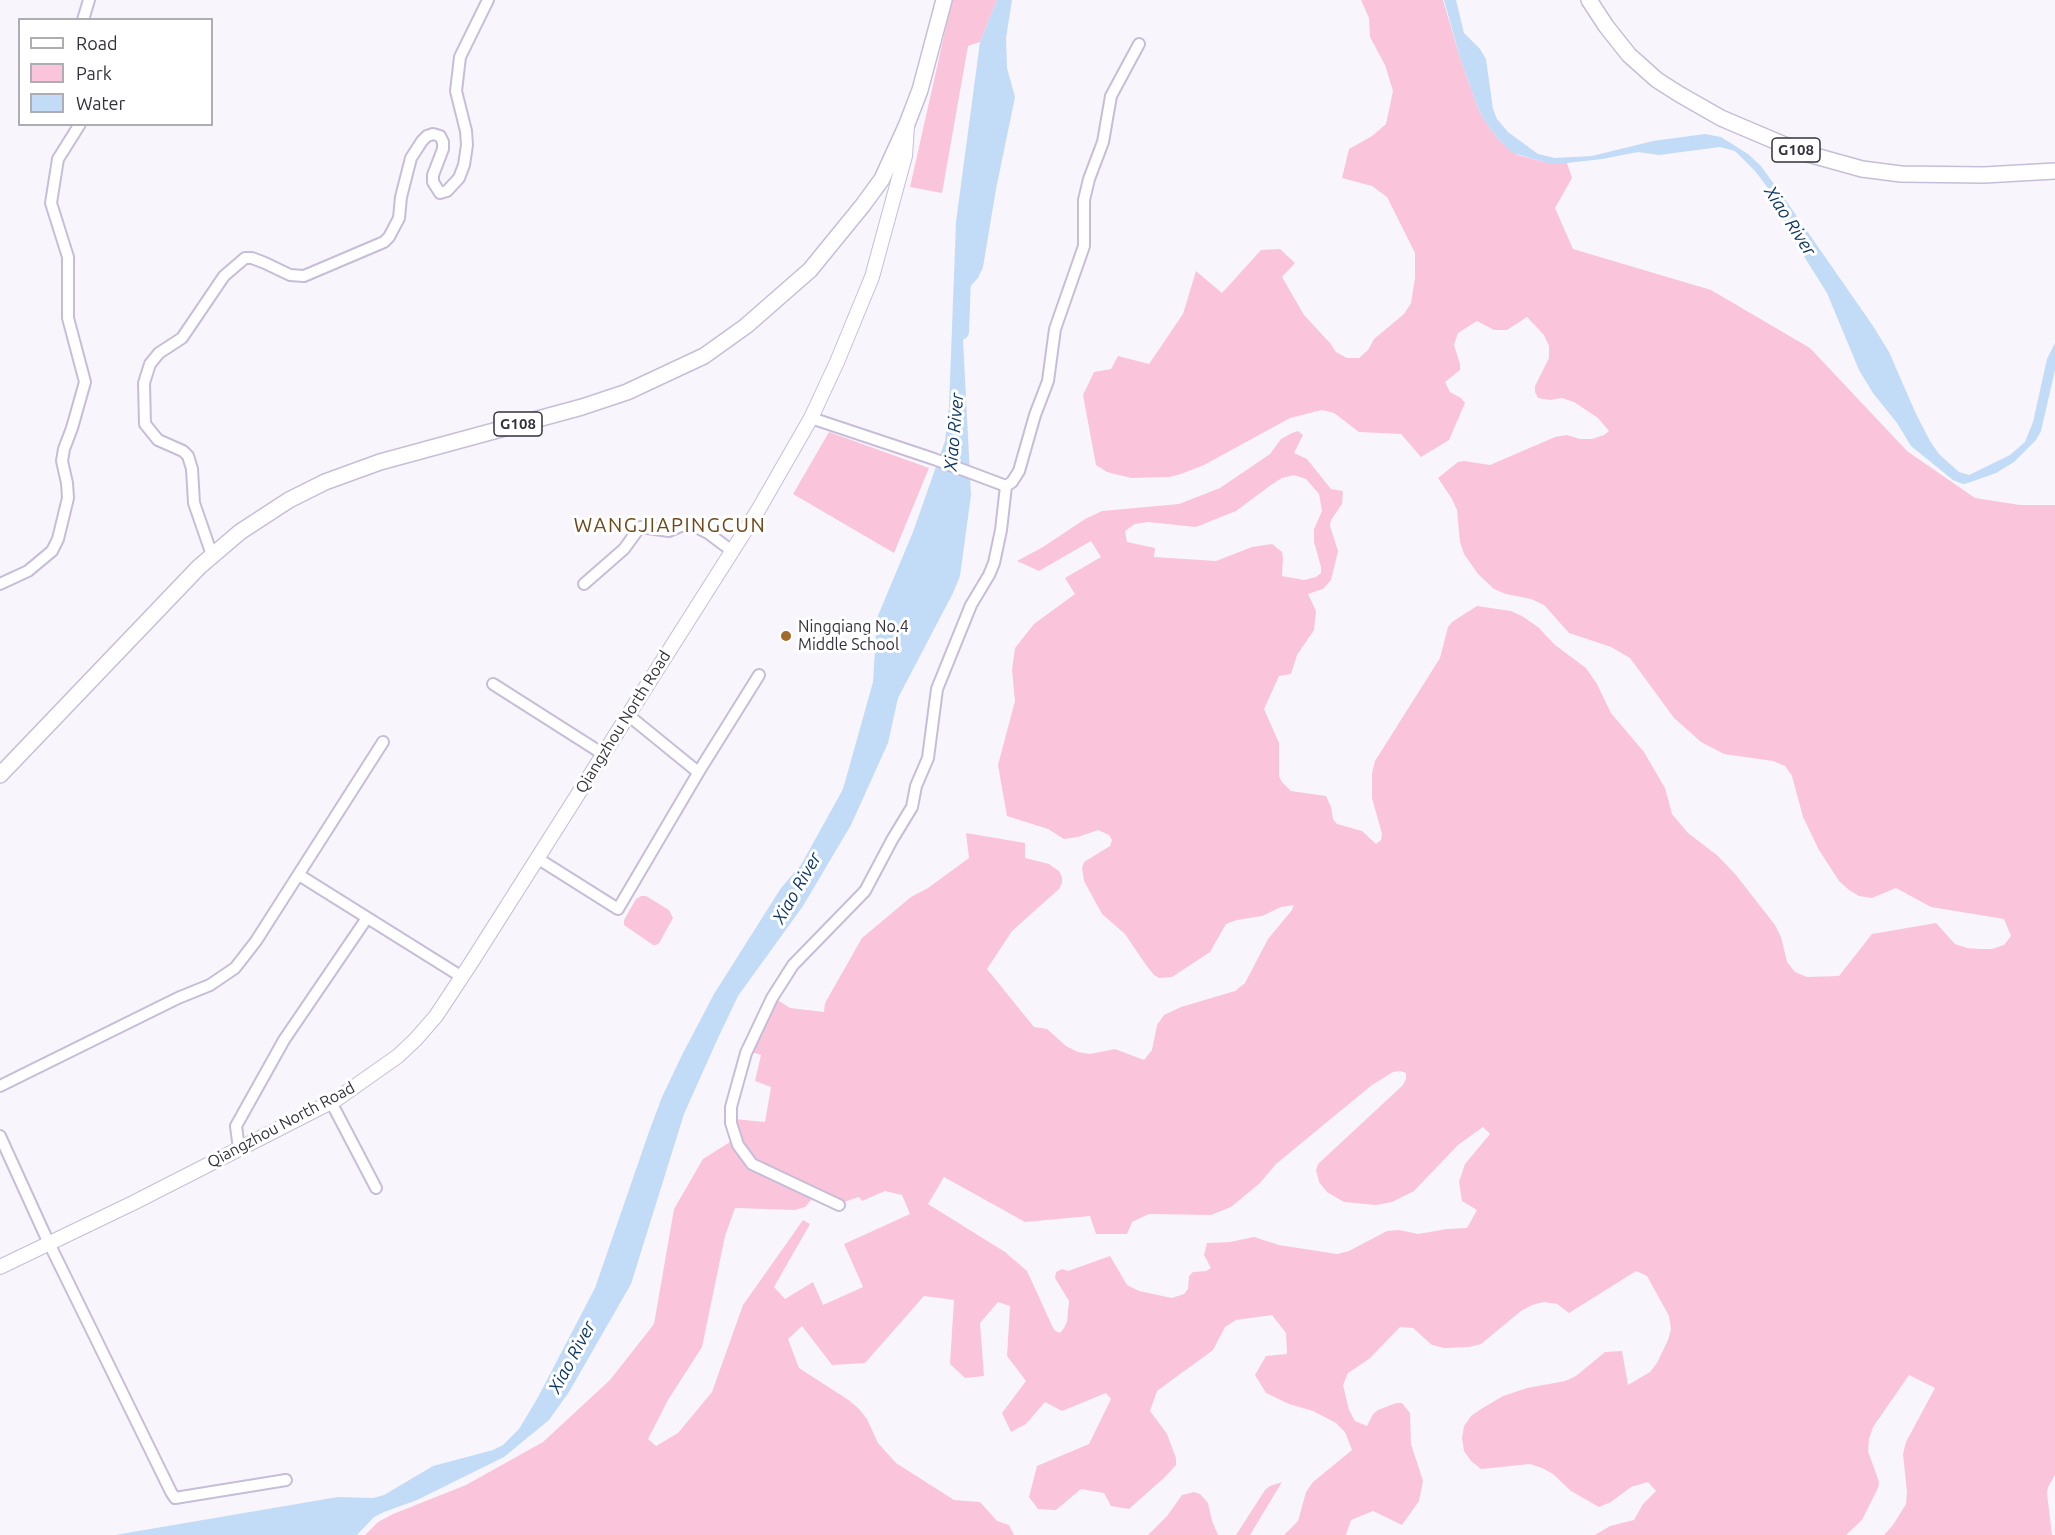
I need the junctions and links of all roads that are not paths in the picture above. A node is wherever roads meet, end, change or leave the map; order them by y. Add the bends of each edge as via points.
1 (89, 0) edge
2 (488, 0) edge
3 (944, 0) edge
4 (1589, 0) edge
5 (84, 18) edge
6 (1139, 44) dead end
7 (907, 124) junction
8 (79, 126) edge
9 (2055, 171) edge
10 (811, 418) junction
11 (1002, 485) junction
12 (732, 551) junction
13 (212, 555) junction
14 (0, 584) edge
15 (584, 584) dead end
16 (759, 675) dead end
17 (493, 684) dead end
18 (628, 715) junction
19 (383, 742) dead end
20 (603, 754) junction
21 (699, 772) junction
22 (0, 775) edge
23 (537, 858) junction
24 (298, 875) junction
25 (367, 918) junction
26 (462, 977) junction
27 (0, 1086) edge
28 (331, 1102) junction
29 (0, 1136) edge
30 (239, 1149) junction
31 (376, 1188) dead end
32 (839, 1205) dead end
33 (48, 1240) junction
34 (0, 1260) edge
35 (0, 1267) edge
36 (286, 1480) dead end

1 - 5 street
2 - 13 street via 460,57 456,91 467,145 459,178 447,191 440,193 433,182 443,149 440,136 433,134 427,136 411,158 399,218 384,242 304,276 290,275 245,258 224,276 182,338 150,364 144,383 145,424 158,440 188,456 194,503
3 - 7 highway, G108
4 - 9 highway, G108 via 1629,54 1657,80 1721,118 1801,152 1853,167 1901,174
6 - 11 street via 1111,96 1103,142 1084,200 1084,246 1055,329 1048,381 1019,471 1012,482
7 - 10 main road, Qiangzhou North Road via 905,156 872,277
7 - 13 highway, G108 via 882,179 827,252 776,302 720,345 627,392 380,462 325,482 258,519
8 - 14 street via 58,159 51,203 68,257 68,318 85,382 62,461 68,498 52,550 28,571
10 - 11 street
10 - 12 main road, Qiangzhou North Road
11 - 32 street via 1001,530 994,563 971,605 937,689 928,758 912,807 865,891 793,965 772,998 746,1053 731,1107 738,1145 752,1164
12 - 15 street via 692,525 669,531 640,527 624,549
12 - 18 main road, Qiangzhou North Road
13 - 22 highway, G108
16 - 21 street
17 - 20 street
18 - 20 main road, Qiangzhou North Road
18 - 21 street
19 - 24 street
20 - 23 main road, Qiangzhou North Road
21 - 23 street via 618,909
23 - 26 main road, Qiangzhou North Road
24 - 25 street
24 - 27 street via 252,947 224,976
25 - 26 street
25 - 30 street via 284,1040 236,1126
26 - 28 main road, Qiangzhou North Road via 408,1047
28 - 30 main road, Qiangzhou North Road
28 - 31 street
29 - 33 street
30 - 33 main road, Qiangzhou North Road via 166,1185 130,1197
33 - 34 main road, Qiangzhou North Road
33 - 35 main road, Qiangzhou North Road
33 - 36 street via 175,1498

